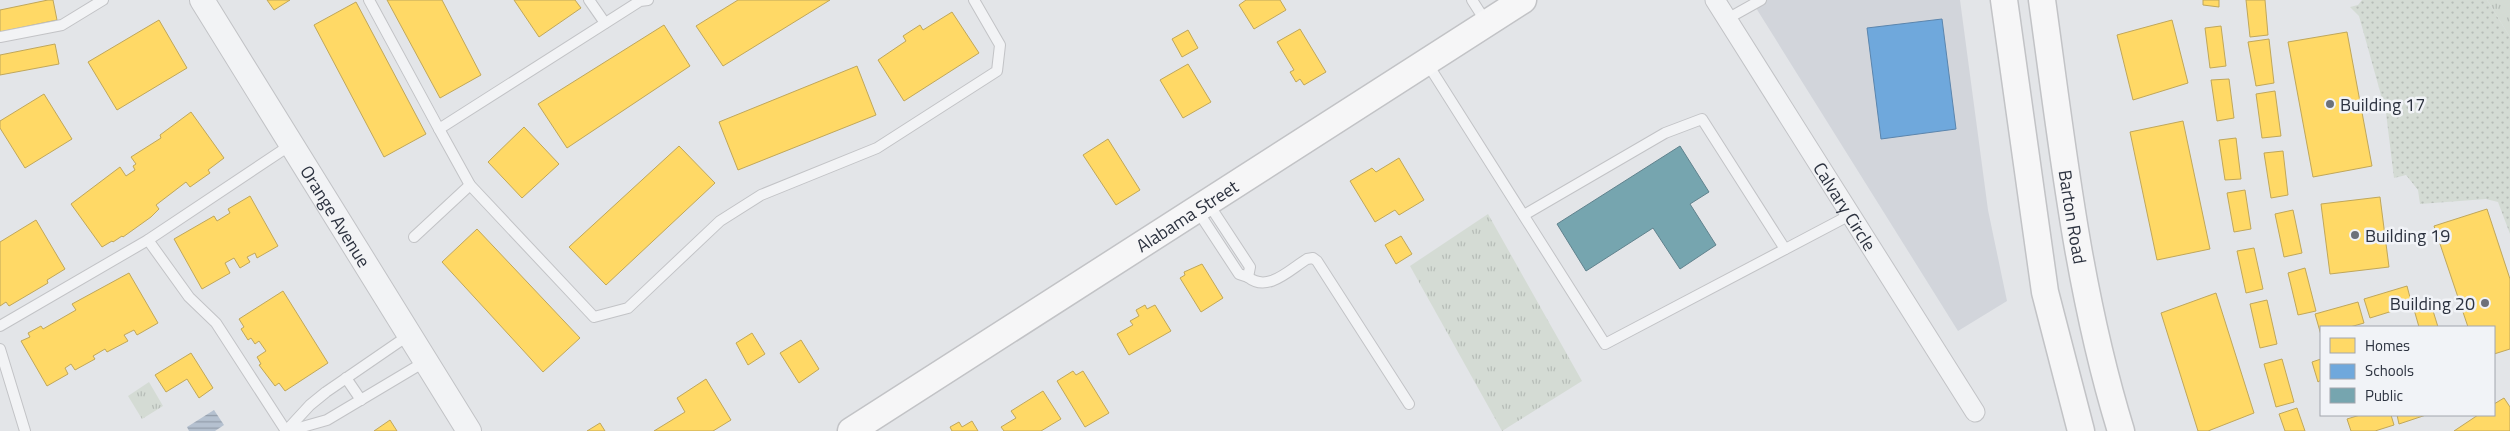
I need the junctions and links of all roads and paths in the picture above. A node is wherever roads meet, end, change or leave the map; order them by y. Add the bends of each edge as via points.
1 (103, 0) edge
2 (202, 0) edge
3 (369, 0) edge
4 (589, 0) edge
5 (648, 0) edge
6 (974, 0) edge
7 (1472, 0) edge
8 (1523, 0) edge
9 (1715, 0) edge
10 (1762, 0) edge
11 (2004, 0) edge
12 (2042, 0) edge
13 (1727, 19) junction
14 (1487, 22) junction
15 (605, 23) junction
16 (0, 37) edge
17 (1426, 62) junction
18 (439, 130) junction
19 (292, 144) junction
20 (470, 185) junction
21 (1202, 205) junction
22 (1524, 215) junction
23 (1850, 215) junction
24 (414, 237) dead end
25 (148, 240) junction
26 (1785, 249) junction
27 (0, 326) edge
28 (410, 334) junction
29 (0, 349) edge
30 (426, 361) junction
31 (346, 378) junction
32 (361, 400) junction
33 (1409, 404) dead end
34 (1974, 412) dead end
35 (25, 431) edge
36 (287, 431) edge
37 (469, 431) edge
38 (851, 431) edge
39 (2081, 431) edge
40 (2121, 431) edge

1 - 16 lane via 62,25
2 - 19 street, Orange Avenue
3 - 18 lane
4 - 15 lane
5 - 15 lane via 640,1
6 - 20 lane via 1000,45 997,70 877,148 760,195 720,221 628,308 594,317
7 - 14 lane
8 - 14 main road, Alabama Street
9 - 13 street, Calvary Circle
10 - 13 lane
11 - 39 main road via 2045,292
12 - 40 main road, Barton Road via 2081,263 2110,396
13 - 23 street, Calvary Circle
14 - 17 main road, Alabama Street
15 - 18 lane
17 - 21 main road, Alabama Street
17 - 22 lane
18 - 20 lane
19 - 25 lane
19 - 28 street, Orange Avenue
20 - 24 lane
21 - 33 lane via 1239,274 1256,283 1268,284 1307,258 1317,261
21 - 38 main road, Alabama Street
22 - 26 lane via 1605,344
22 - 26 lane via 1665,133 1702,119
23 - 26 lane
23 - 34 street, Calvary Circle
25 - 27 lane
25 - 36 lane via 188,297 216,323
28 - 30 street, Orange Avenue
28 - 31 lane
29 - 35 lane
30 - 32 lane
30 - 37 street, Orange Avenue
31 - 32 lane
31 - 36 lane via 310,405
32 - 36 lane via 327,420

